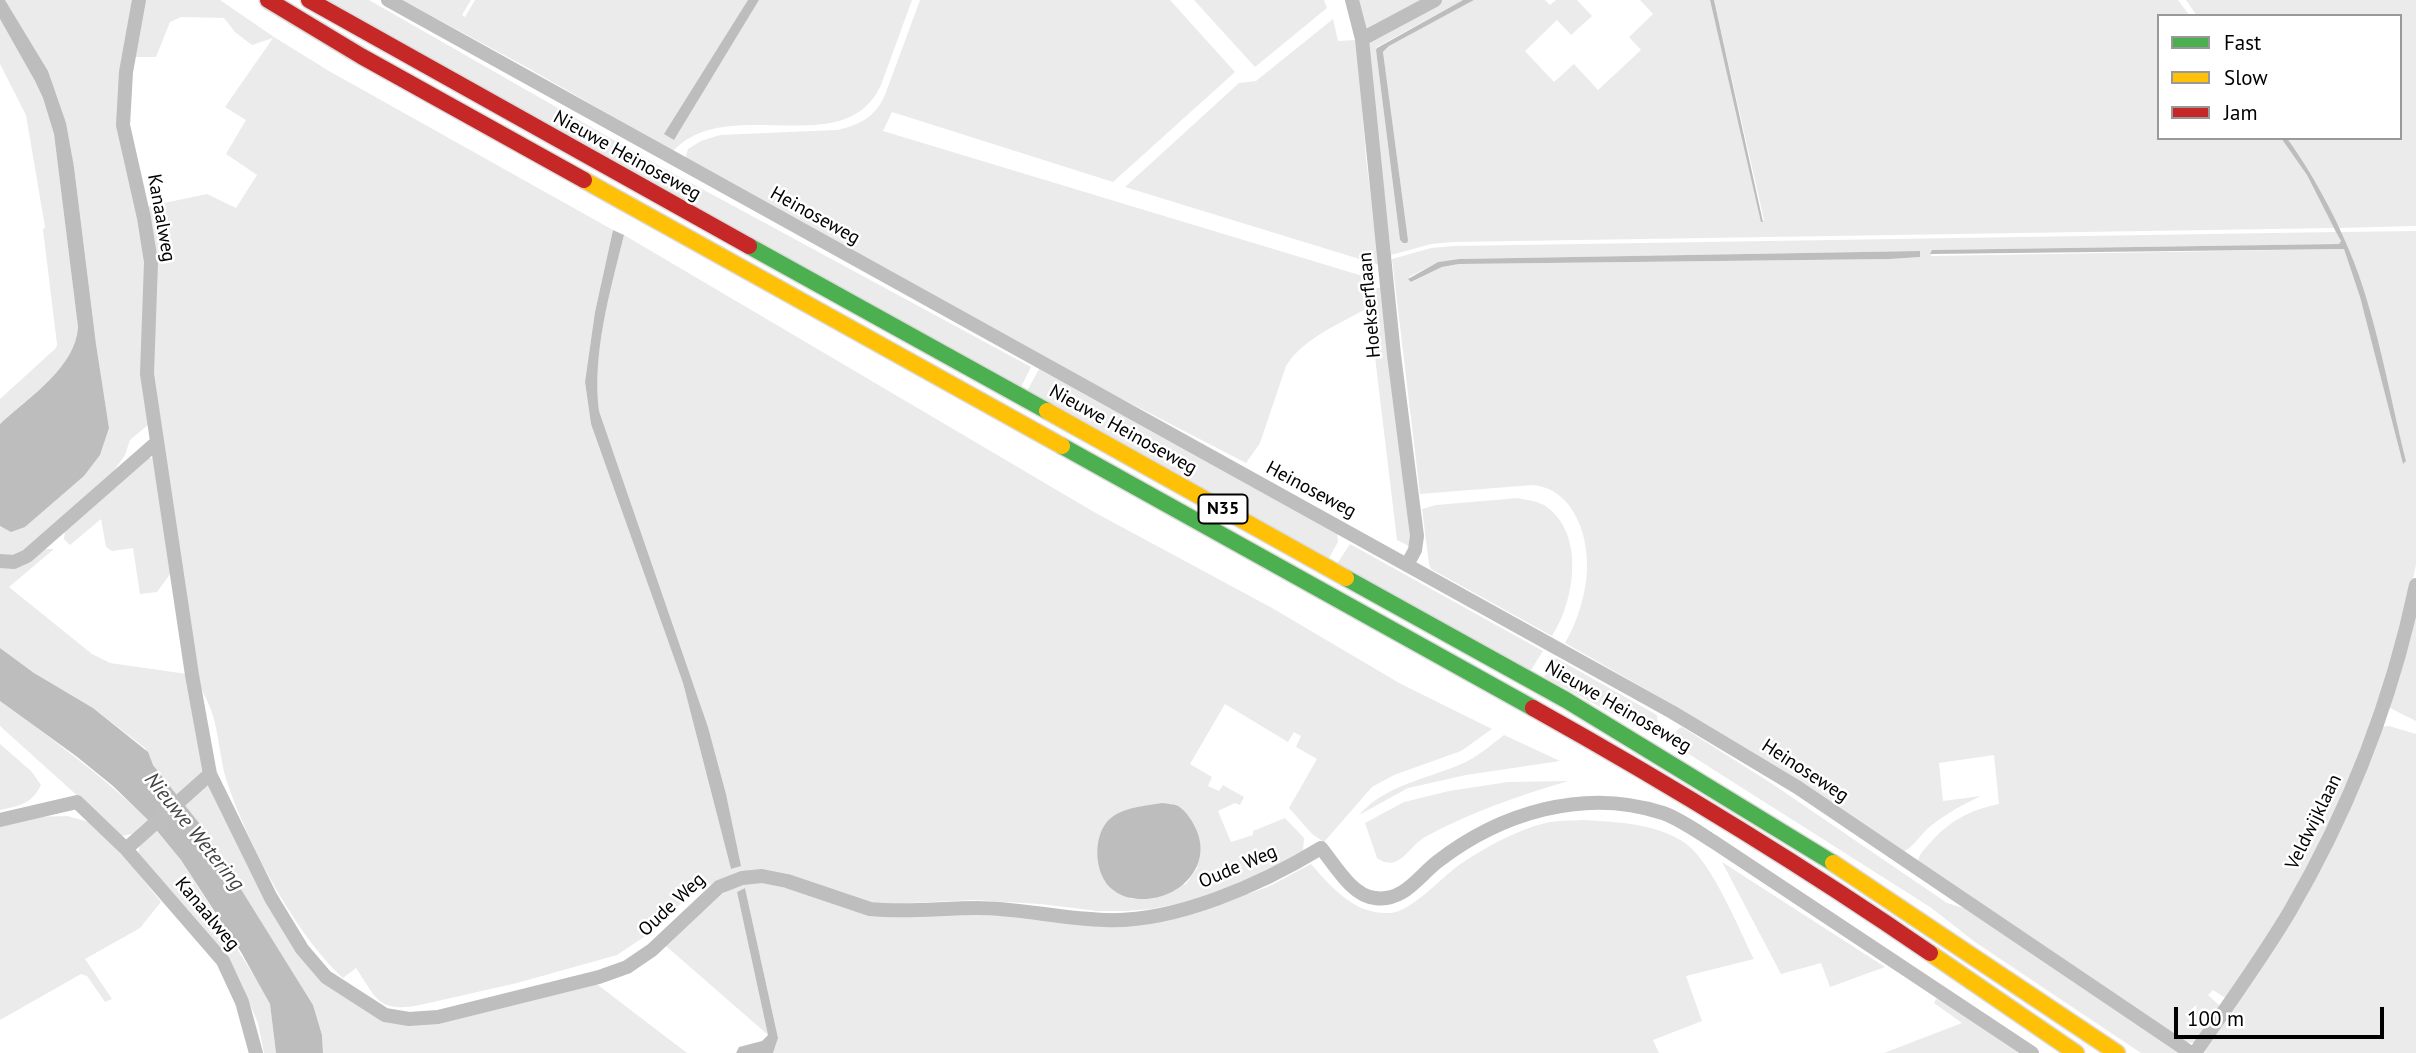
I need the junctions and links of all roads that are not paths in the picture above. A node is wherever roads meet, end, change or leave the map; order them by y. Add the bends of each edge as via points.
1 (139, 0) edge
2 (268, 0) edge
3 (309, 0) edge
4 (388, 0) edge
5 (1353, 0) edge
6 (1435, 0) edge
7 (1361, 36) junction
8 (156, 443) junction
9 (0, 561) edge
10 (1407, 565) junction
11 (2416, 585) edge
12 (210, 774) junction
13 (0, 820) edge
14 (126, 849) junction
15 (256, 1053) edge
16 (2032, 1053) edge
17 (2076, 1053) edge
18 (2117, 1053) edge
19 (2193, 1053) edge

1 - 8 street, Kanaalweg via 126,72 123,125 151,262 147,374
2 - 17 highway, N35 via 484,125 1644,770 1854,902
3 - 18 highway, Nieuwe Heinoseweg / N35 via 1566,700 1829,860
4 - 10 street, Heinoseweg
5 - 7 street, Hoekserflaan
6 - 7 street
7 - 10 street, Hoekserflaan via 1417,536
8 - 9 street via 27,556
8 - 12 street, Kanaalweg
10 - 19 street, Heinoseweg via 1797,787
11 - 19 street, Veldwijklaan via 2384,706 2335,827 2289,913
12 - 14 street
12 - 16 street, Oude Weg via 271,898 317,968 373,1009 409,1019 438,1017 627,967 652,950 719,887 742,878 787,881 886,911 975,908 1134,919 1194,907 1276,873 1321,848 1359,892 1384,899 1405,892 1435,863 1505,820 1587,802 1665,813
13 - 14 street, Kanaalweg via 77,802
14 - 15 street, Kanaalweg via 223,961 242,1002

